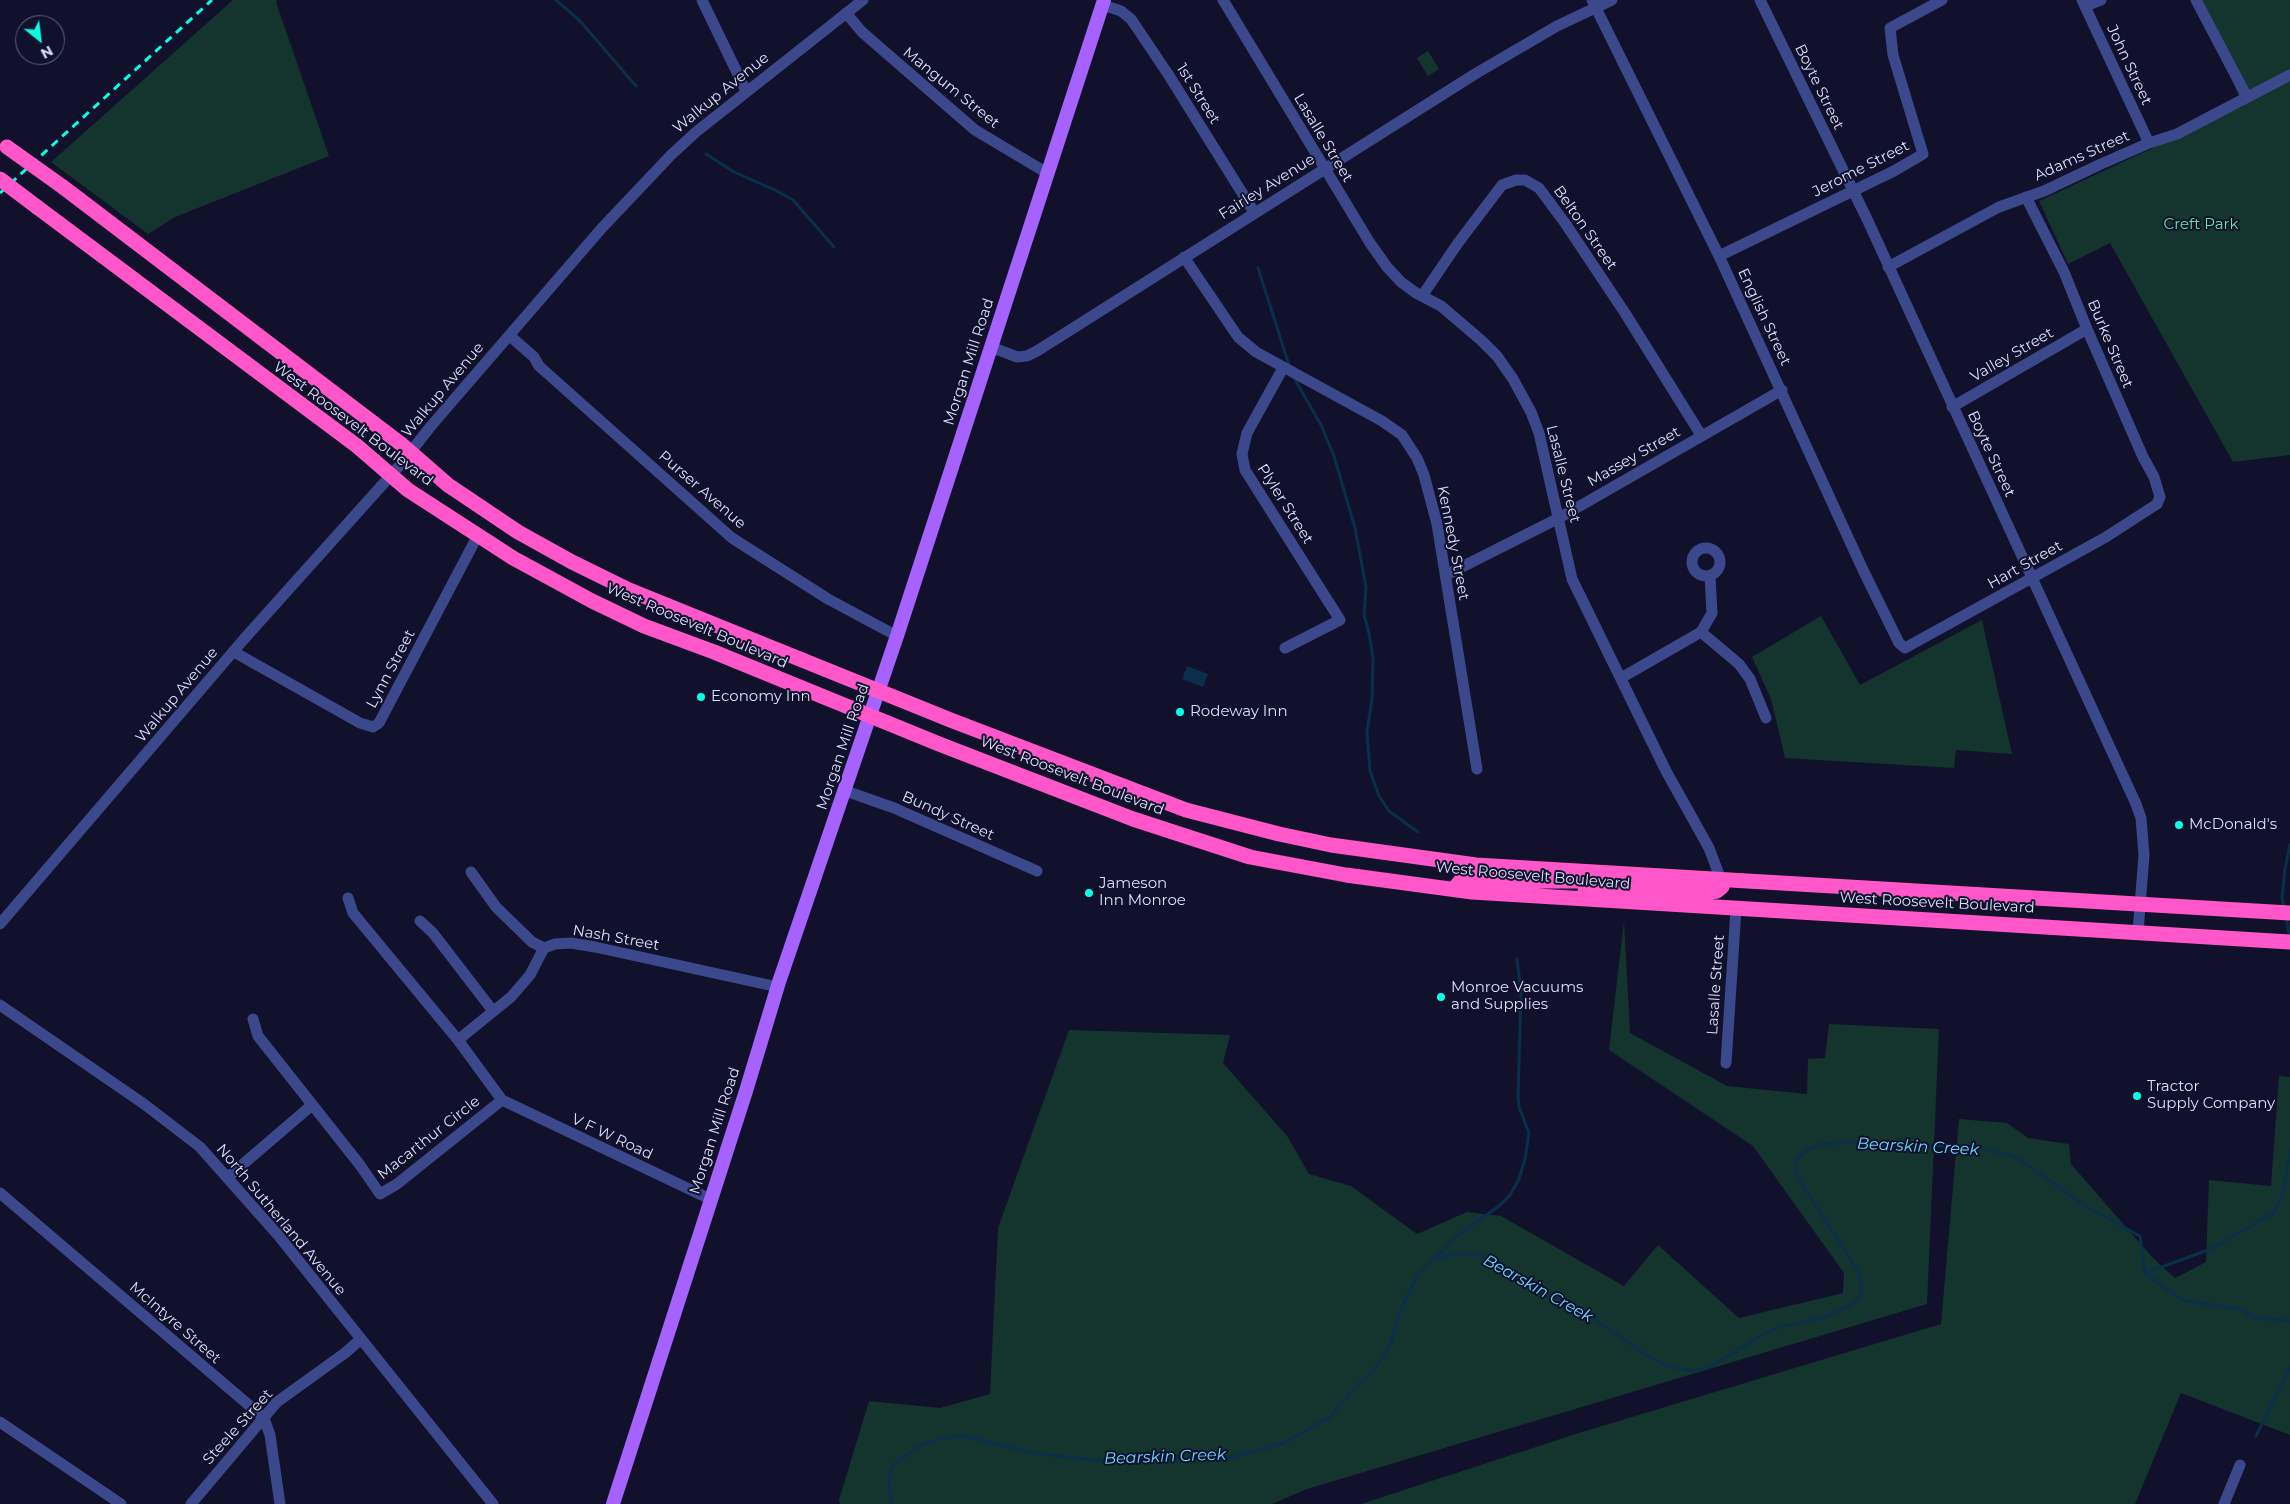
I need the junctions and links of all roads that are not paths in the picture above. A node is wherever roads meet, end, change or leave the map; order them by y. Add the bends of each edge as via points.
1 (702, 0) edge
2 (863, 0) edge
3 (1223, 0) edge
4 (1612, 0) edge
5 (1760, 0) edge
6 (1942, 0) edge
7 (2101, 0) edge
8 (2196, 0) edge
9 (1104, 2) edge
10 (2083, 3) edge
11 (1594, 4) edge
12 (846, 13) junction
13 (2290, 75) edge
14 (746, 91) junction
15 (2247, 97) junction
16 (2149, 143) junction
17 (4, 144) edge
18 (1324, 168) junction
19 (1047, 173) junction
20 (0, 178) edge
21 (1854, 191) junction
22 (2026, 197) junction
23 (1254, 212) junction
24 (1719, 256) junction
25 (1184, 257) junction
26 (1888, 268) junction
27 (1422, 296) junction
28 (2087, 329) junction
29 (510, 336) junction
30 (991, 347) junction
31 (1283, 368) junction
32 (1782, 390) junction
33 (1952, 407) junction
34 (1701, 435) junction
35 (410, 452) junction
36 (391, 475) junction
37 (2158, 504) joint
38 (1559, 518) junction
39 (478, 535) junction
40 (1446, 575) junction
41 (1710, 576) dead end
42 (2033, 578) junction
43 (1701, 632) junction
44 (897, 636) junction
45 (1285, 648) dead end
46 (1905, 648) joint
47 (234, 652) junction
48 (1621, 678) junction
49 (879, 690) junction
50 (871, 716) junction
51 (1766, 718) dead end
52 (1477, 769) dead end
53 (846, 791) junction
54 (1037, 871) dead end
55 (471, 872) dead end
56 (1641, 875) junction
57 (1721, 880) junction
58 (1454, 889) junction
59 (1536, 896) junction
60 (348, 898) dead end
61 (2141, 903) junction
62 (1736, 909) junction
63 (2290, 913) edge
64 (420, 921) dead end
65 (0, 924) edge
66 (2138, 932) junction
67 (2290, 942) edge
68 (544, 948) junction
69 (778, 986) junction
70 (0, 1005) edge
71 (493, 1011) junction
72 (253, 1019) dead end
73 (458, 1040) junction
74 (1726, 1063) dead end
75 (502, 1100) junction
76 (312, 1105) junction
77 (228, 1177) junction
78 (0, 1193) edge
79 (710, 1199) junction
80 (361, 1339) junction
81 (264, 1418) junction
82 (0, 1422) edge
83 (2240, 1466) dead end
84 (121, 1504) edge
85 (191, 1504) edge
86 (280, 1504) edge
87 (493, 1504) edge
88 (613, 1504) edge
89 (2224, 1504) edge

1 - 14 street
2 - 12 street, Walkup Avenue
3 - 18 street, Lasalle Street
4 - 11 street, Fairley Avenue
5 - 21 street, Boyte Street
6 - 21 street, Jerome Street via 1890,28 1892,55 1923,154
7 - 10 street
8 - 15 street
9 - 19 main road, Morgan Mill Road
9 - 23 street, 1st Street via 1131,19
10 - 16 street, John Street
11 - 18 street, Fairley Avenue
11 - 24 street, English Street
12 - 14 street, Walkup Avenue
12 - 19 street, Mangum Street via 862,32 975,130
13 - 15 street, Adams Street
14 - 29 street, Walkup Avenue via 671,155 591,240
15 - 16 street, Adams Street via 2177,134
16 - 22 street, Adams Street
17 - 35 highway, West Roosevelt Boulevard, bridge
18 - 23 street, Fairley Avenue
18 - 27 street, Lasalle Street via 1387,267 1401,282
19 - 30 main road, Morgan Mill Road
20 - 36 highway, West Roosevelt Boulevard, bridge via 357,446
21 - 24 street, Jerome Street
21 - 26 street, Boyte Street
22 - 26 street, Adams Street via 1969,222
22 - 28 street, Burke Street via 2064,272
23 - 25 street, Fairley Avenue
24 - 32 street, English Street
25 - 30 street, Fairley Avenue via 1027,356 1009,355
25 - 31 street, Kennedy Street via 1238,337
26 - 33 street, Boyte Street
27 - 34 street, Belton Street via 1502,185 1525,180 1539,188 1565,222
27 - 38 street, Lasalle Street via 1441,306 1482,341 1513,379 1539,433
28 - 33 street, Valley Street
28 - 37 street, Burke Street via 2154,477 2160,497
29 - 35 street, Walkup Avenue
29 - 44 street, Purser Avenue via 534,357 539,366 732,538 828,599
30 - 44 main road, Morgan Mill Road
31 - 40 street, Kennedy Street via 1402,435 1424,474
31 - 45 street, Plyler Street via 1247,434 1242,457 1245,470 1259,495 1340,620
32 - 34 street, Massey Street
32 - 46 street, English Street via 1864,570 1899,643
33 - 42 street, Boyte Street
34 - 38 street, Massey Street
35 - 36 street, Walkup Avenue
35 - 49 highway, West Roosevelt Boulevard via 448,485 518,532 572,562 629,590
36 - 39 highway, West Roosevelt Boulevard via 408,490
36 - 47 street, Walkup Avenue
37 - 42 street, Hart Street
38 - 40 street, Massey Street
38 - 48 street, Lasalle Street via 1572,579
39 - 47 street, Lynn Street via 379,723 373,727 360,723
39 - 50 highway, West Roosevelt Boulevard via 513,558 644,626
40 - 52 street, Kennedy Street
41 - 43 street via 1712,613
42 - 46 street, Hart Street
42 - 61 street, Boyte Street via 2136,804 2143,833
43 - 48 street
43 - 51 street via 1739,664 1750,679
44 - 49 main road, Morgan Mill Road
47 - 65 street, Walkup Avenue
48 - 57 street, Lasalle Street via 1708,848
49 - 50 main road, Morgan Mill Road
49 - 56 highway, West Roosevelt Boulevard via 1032,753 1186,810 1279,834 1331,845 1476,865
50 - 53 main road, Morgan Mill Road
50 - 58 highway, West Roosevelt Boulevard via 1133,819 1250,857 1346,876
53 - 54 street, Bundy Street via 894,808
53 - 69 main road, Morgan Mill Road
55 - 68 street via 496,907 532,942
56 - 57 highway, West Roosevelt Boulevard
56 - 58 highway via 1577,882 1467,877
57 - 59 highway via 1722,887 1711,892 1621,889
57 - 61 highway, West Roosevelt Boulevard
58 - 59 highway, West Roosevelt Boulevard
59 - 62 highway, West Roosevelt Boulevard
60 - 73 street, Macarthur Circle via 352,913
61 - 63 highway, West Roosevelt Boulevard
61 - 66 street, Boyte Street
62 - 66 highway, West Roosevelt Boulevard
62 - 74 street, Lasalle Street
64 - 71 street
66 - 67 highway, West Roosevelt Boulevard
68 - 69 street, Nash Street via 571,943
68 - 71 street via 530,975 511,997
69 - 79 main road, Morgan Mill Road
70 - 77 street, North Sutherland Avenue via 181,1132
71 - 73 street
72 - 76 street, Macarthur Circle via 258,1036
73 - 75 street, Macarthur Circle
75 - 76 street, Macarthur Circle via 380,1194
75 - 79 street, V F W Road
76 - 77 street
77 - 80 street, North Sutherland Avenue
78 - 81 street, McIntyre Street
79 - 88 main road, Morgan Mill Road
80 - 81 street, Steele Street via 277,1402
80 - 87 street, North Sutherland Avenue
81 - 85 street, Steele Street
81 - 86 street via 270,1435
82 - 84 street
83 - 89 street

